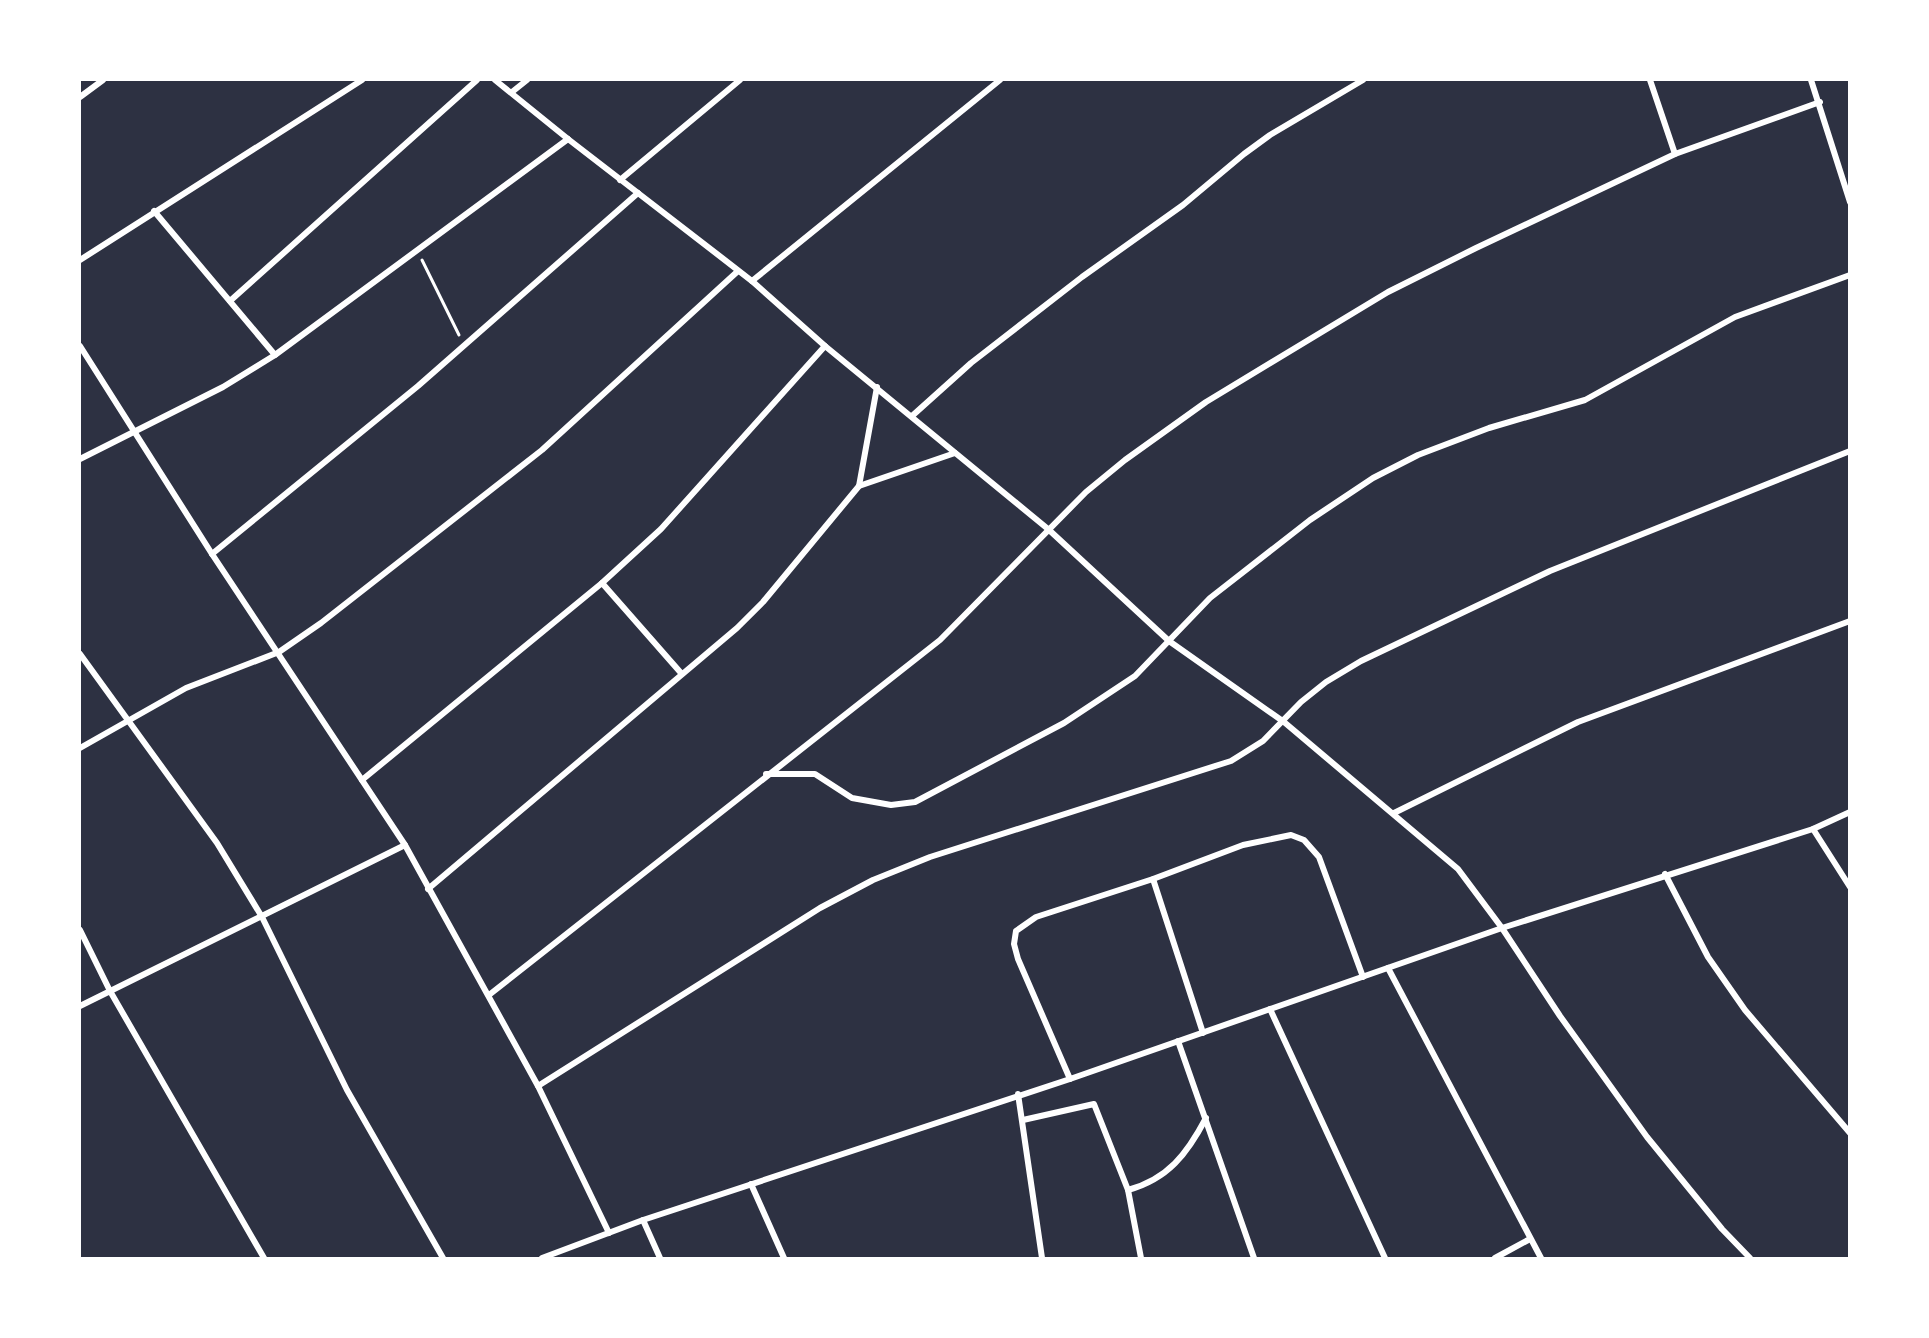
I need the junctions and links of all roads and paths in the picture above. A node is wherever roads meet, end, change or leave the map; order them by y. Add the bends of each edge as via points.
1 (103, 80) edge
2 (362, 80) edge
3 (477, 80) edge
4 (495, 80) edge
5 (527, 80) edge
6 (740, 80) edge
7 (1000, 80) edge
8 (1363, 80) edge
9 (1650, 80) edge
10 (1811, 80) edge
11 (512, 92) junction
12 (80, 97) edge
13 (1820, 102) junction
14 (568, 139) junction
15 (1675, 154) junction
16 (620, 180) junction
17 (638, 194) junction
18 (1850, 202) edge
19 (154, 211) junction
20 (417, 250) junction
21 (80, 260) edge
22 (738, 272) junction
23 (1850, 275) edge
24 (752, 281) junction
25 (230, 301) junction
26 (463, 345) junction
27 (80, 346) edge
28 (825, 346) junction
29 (275, 355) junction
30 (877, 387) junction
31 (912, 416) junction
32 (134, 433) junction
33 (1850, 451) edge
34 (955, 453) junction
35 (80, 459) edge
36 (859, 486) junction
37 (1048, 529) junction
38 (212, 554) junction
39 (602, 583) junction
40 (1850, 621) edge
41 (1169, 641) junction
42 (279, 652) junction
43 (80, 654) edge
44 (681, 673) junction
45 (127, 722) junction
46 (1284, 722) junction
47 (80, 748) edge
48 (766, 774) junction
49 (362, 780) junction
50 (1850, 812) edge
51 (1394, 813) junction
52 (1813, 829) junction
53 (405, 845) junction
54 (1665, 874) junction
55 (1153, 879) junction
56 (1850, 887) edge
57 (428, 889) junction
58 (262, 917) junction
59 (1502, 928) junction
60 (80, 930) edge
61 (1388, 968) junction
62 (1362, 977) junction
63 (110, 992) junction
64 (489, 995) junction
65 (80, 1006) edge
66 (1270, 1009) junction
67 (1203, 1033) junction
68 (1178, 1041) junction
69 (1070, 1078) junction
70 (538, 1086) junction
71 (1018, 1094) junction
72 (1206, 1118) junction
73 (1023, 1119) junction
74 (1850, 1133) edge
75 (752, 1184) junction
76 (1128, 1190) junction
77 (643, 1220) junction
78 (609, 1233) junction
79 (1530, 1239) junction
80 (264, 1258) edge
81 (443, 1258) edge
82 (542, 1258) edge
83 (660, 1258) edge
84 (784, 1258) edge
85 (1042, 1258) edge
86 (1141, 1258) edge
87 (1254, 1258) edge
88 (1385, 1258) edge
89 (1495, 1258) edge
90 (1540, 1258) edge
91 (1750, 1258) edge

1 - 12 street
2 - 19 street
3 - 25 street
4 - 11 street
5 - 11 street
6 - 16 street
7 - 24 street
8 - 31 street via 1244,154 971,363
9 - 15 street
10 - 13 street
11 - 14 street
13 - 15 street
13 - 18 street
14 - 16 street
14 - 20 street
15 - 37 street via 1388,292 1294,348 1206,402 1125,460
16 - 17 street
17 - 22 street
17 - 26 street
19 - 21 street
19 - 25 street
20 - 26 path
20 - 29 street
22 - 24 street
22 - 42 street via 542,450
23 - 41 street via 1735,317 1585,400 1489,428 1418,455 1373,478 1254,562 1210,598
24 - 28 street
25 - 29 street
26 - 38 street
27 - 32 street
28 - 30 street
28 - 39 street via 661,529
29 - 32 street
30 - 31 street
30 - 36 street
31 - 34 street
32 - 35 street
32 - 38 street
33 - 46 street via 1550,571 1393,646 1326,682
34 - 36 street
34 - 37 street
36 - 44 street via 763,602
37 - 41 street
37 - 48 street via 939,640
38 - 42 street
39 - 44 street
39 - 49 street
40 - 51 street via 1578,722
41 - 46 street
41 - 48 street via 1135,676 1064,723 915,802 891,805 852,798 815,774
42 - 45 street via 186,688
42 - 49 street
43 - 45 street
44 - 57 street
45 - 47 street
45 - 58 street via 217,843
46 - 51 street
46 - 70 street via 1231,761 951,850 873,880 820,908
48 - 64 street
49 - 53 street
50 - 52 street
51 - 59 street via 1458,869
52 - 54 street
52 - 56 street
53 - 57 street
53 - 58 street
54 - 59 street
54 - 74 street via 1708,957 1745,1010
55 - 62 street via 1243,845 1283,835 1299,837 1314,850 1324,868
55 - 67 street
55 - 69 street via 1036,917 1017,931 1014,944 1018,959
57 - 64 street
58 - 63 street
58 - 81 street via 347,1090
59 - 61 street
59 - 91 street via 1647,1137
60 - 63 street
61 - 62 street
61 - 79 street
62 - 66 street
63 - 65 street
63 - 80 street
64 - 70 street
66 - 67 street
66 - 88 street
67 - 68 street
68 - 69 street
68 - 72 street
69 - 71 street
70 - 78 street
71 - 73 street
71 - 75 street
72 - 76 street via 1193,1143 1165,1174 1148,1185
72 - 87 street
73 - 76 street via 1094,1104
73 - 85 street
75 - 77 street
75 - 84 street
76 - 86 street
77 - 78 street
77 - 83 street
78 - 82 street
79 - 89 street
79 - 90 street

